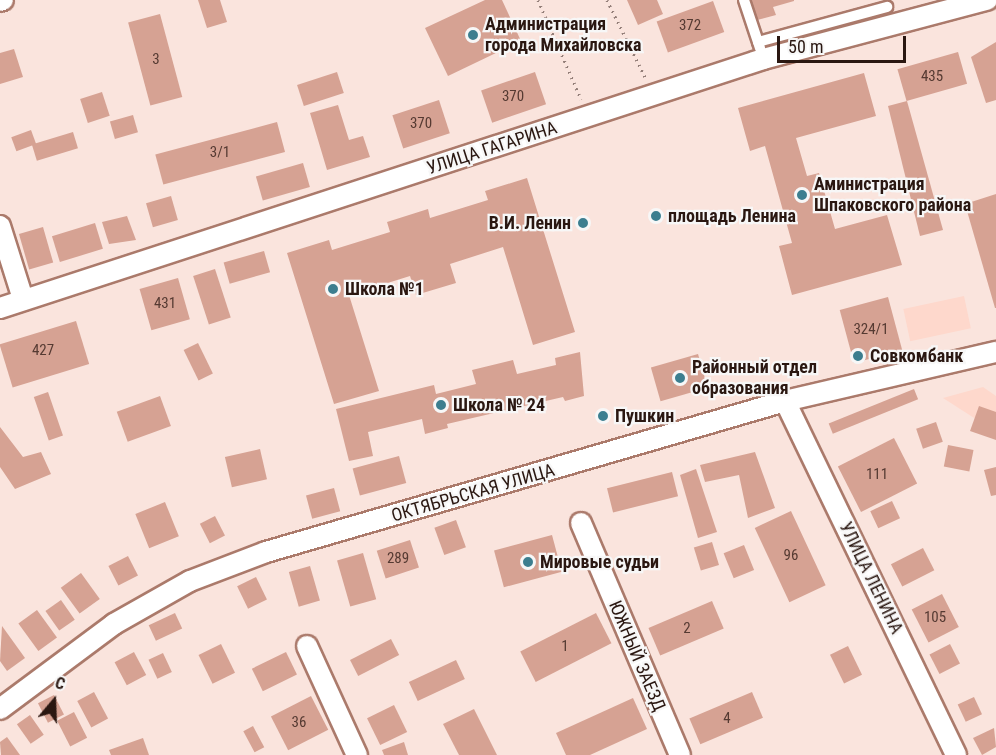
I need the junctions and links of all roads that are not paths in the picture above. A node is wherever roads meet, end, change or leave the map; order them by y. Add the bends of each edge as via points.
1 (744, 0) edge
2 (987, 0) edge
3 (888, 11) edge
4 (761, 51) junction
5 (0, 226) edge
6 (23, 300) junction
7 (0, 308) edge
8 (991, 358) edge
9 (785, 401) junction
10 (581, 523) dead end
11 (307, 646) dead end
12 (0, 709) edge
13 (357, 755) edge
14 (681, 755) edge
15 (956, 755) edge

1 - 4 lane
2 - 3 street, УЛИЦА ГАГАРИНА
3 - 4 street, УЛИЦА ГАГАРИНА
4 - 6 street, УЛИЦА ГАГАРИНА via 654,95
5 - 6 street
6 - 7 street, УЛИЦА ГАГАРИНА
8 - 9 street, ОКТЯБРЬСКАЯ УЛИЦА
9 - 12 street, ОКТЯБРЬСКАЯ УЛИЦА via 266,552 190,581 114,624
9 - 15 street, УЛИЦА ЛЕНИНА
10 - 14 street, ЮЖНЫЙ ЗАЕЗД
11 - 13 street

